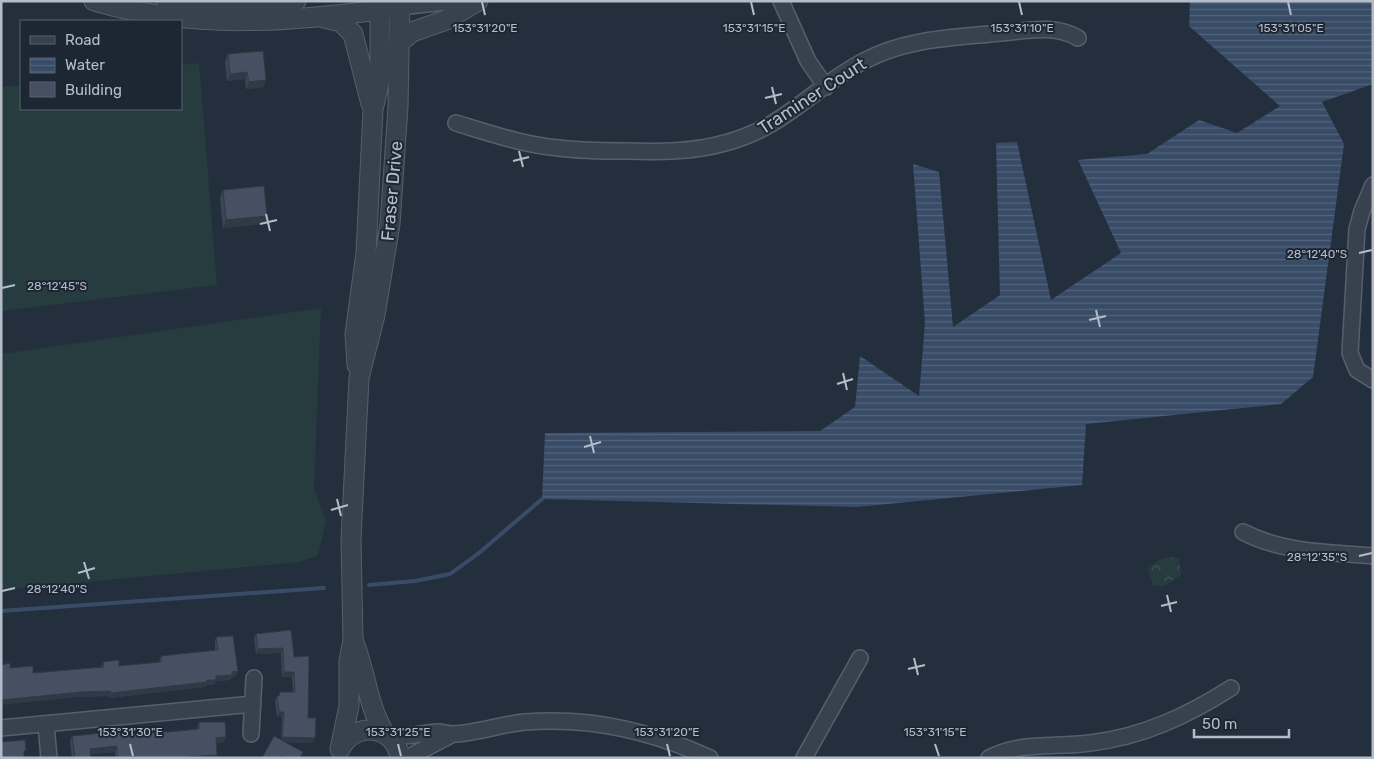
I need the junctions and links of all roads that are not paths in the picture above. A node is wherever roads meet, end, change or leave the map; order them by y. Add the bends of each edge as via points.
1 (94, 1) edge
2 (166, 1) edge
3 (296, 1) edge
4 (455, 1) edge
5 (478, 1) edge
6 (781, 1) edge
7 (399, 4) edge
8 (380, 5) edge
9 (319, 16) junction
10 (1078, 38) dead end
11 (399, 43) junction
12 (826, 87) junction
13 (373, 110) junction
14 (456, 123) dead end
15 (1373, 185) edge
16 (359, 378) junction
17 (1373, 380) edge
18 (1242, 532) dead end
19 (1373, 556) edge
20 (353, 640) junction
21 (860, 658) dead end
22 (254, 678) dead end
23 (1231, 688) dead end
24 (252, 704) junction
25 (46, 724) junction
26 (1, 728) edge
27 (251, 734) dead end
28 (453, 734) junction
29 (387, 735) junction
30 (338, 755) edge
31 (49, 758) edge
32 (400, 758) edge
33 (407, 758) edge
34 (710, 758) edge
35 (804, 758) edge
36 (989, 758) edge

1 - 9 street via 136,13 189,20 250,21
2 - 3 street via 218,5
4 - 7 street
5 - 11 street via 446,20 412,32
6 - 12 street via 808,61
7 - 8 street
7 - 11 street, Fraser Drive
8 - 9 street
8 - 13 street, Fraser Drive via 380,79
9 - 13 street via 341,22 353,34
10 - 12 street, Traminer Court via 1064,31 1042,30 918,42 876,55 844,72
11 - 16 street, Fraser Drive via 390,224 375,314
12 - 14 street, Traminer Court via 793,112 758,132 725,143 683,151 558,148
13 - 16 street, Fraser Drive via 366,253 355,334
15 - 17 street via 1357,229 1350,353 1357,370
16 - 20 street, Fraser Drive via 351,539
18 - 19 street via 1282,548
20 - 29 street, Fraser Drive via 363,663 375,716
20 - 30 street, Fraser Drive via 349,661 349,706
21 - 35 street
22 - 24 street
23 - 36 street via 1186,715 1142,733 1090,743 1020,747
24 - 25 street
24 - 27 street
25 - 26 street
25 - 31 street
28 - 29 street
28 - 33 street
28 - 34 street via 526,722 597,724 665,740
29 - 30 street via 371,729 359,731 348,738
29 - 32 street, Fraser Drive via 396,744

